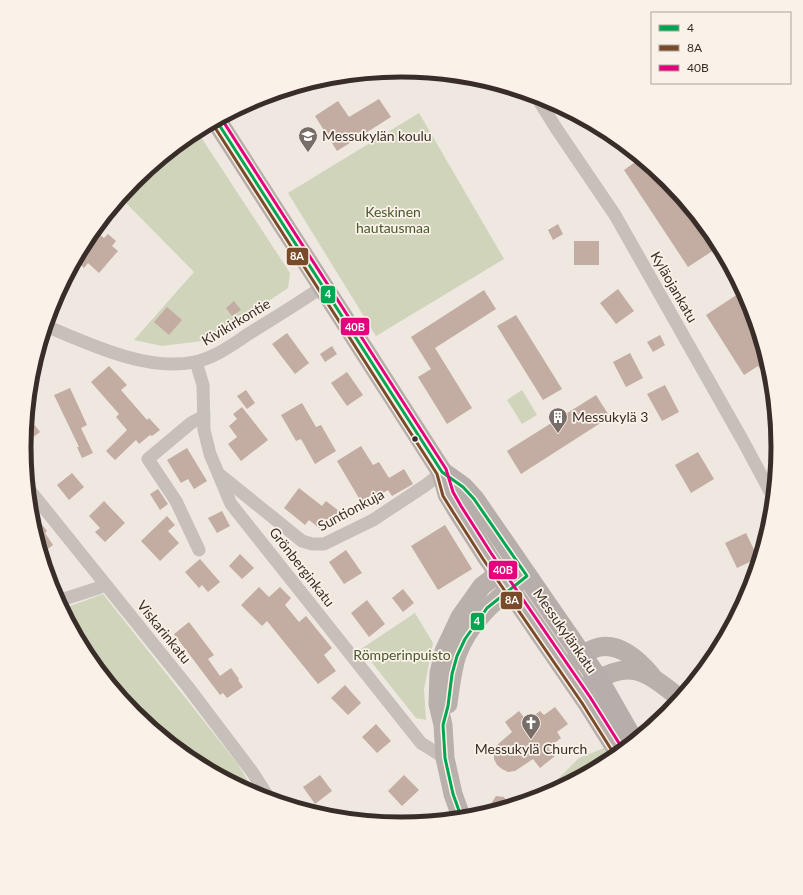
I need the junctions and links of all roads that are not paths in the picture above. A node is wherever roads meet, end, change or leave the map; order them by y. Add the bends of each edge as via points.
1 (541, 104) edge
2 (219, 125) edge
3 (322, 287) junction
4 (51, 328) edge
5 (196, 362) junction
6 (204, 416) junction
7 (442, 472) junction
8 (218, 473) junction
9 (769, 491) edge
10 (34, 495) edge
11 (199, 550) dead end
12 (522, 568) junction
13 (504, 581) junction
14 (105, 584) junction
15 (64, 599) edge
16 (582, 655) junction
17 (564, 668) junction
18 (653, 677) junction
19 (598, 678) junction
20 (579, 691) junction
21 (677, 695) edge
22 (631, 737) edge
23 (617, 749) edge
24 (445, 758) junction
25 (265, 792) edge
26 (460, 813) edge

1 - 9 street, Kyläojankatu via 615,215
2 - 3 main road, Messukylänkatu
3 - 5 street, Kivikirkontie via 218,353
3 - 7 main road, Messukylänkatu
4 - 5 street, Kivikirkontie via 94,346 134,358 161,364 179,365
5 - 6 street, Grönberginkatu via 203,385
6 - 8 street, Grönberginkatu via 204,430
6 - 11 street via 191,423 148,459 176,500
7 - 8 street, Suntionkuja via 373,520 324,544 302,541
7 - 12 main road, Messukylänkatu via 474,499
7 - 13 main road, Messukylänkatu via 451,498
8 - 24 street, Grönberginkatu via 231,504 421,743
10 - 14 street, Viskarinkatu
12 - 13 main road
12 - 16 main road, Messukylänkatu
13 - 17 main road, Messukylänkatu
13 - 24 main road via 482,586 460,617 444,651 439,673 438,704 443,725
14 - 15 street
14 - 25 street, Viskarinkatu via 188,687
16 - 17 main road
16 - 18 main road via 603,646 622,649 642,664
16 - 19 main road, Messukylänkatu
17 - 20 main road, Messukylänkatu
18 - 19 main road via 644,672 630,670
18 - 21 main road
19 - 20 main road
19 - 22 main road, Messukylänkatu
20 - 23 main road, Messukylänkatu
24 - 26 main road

